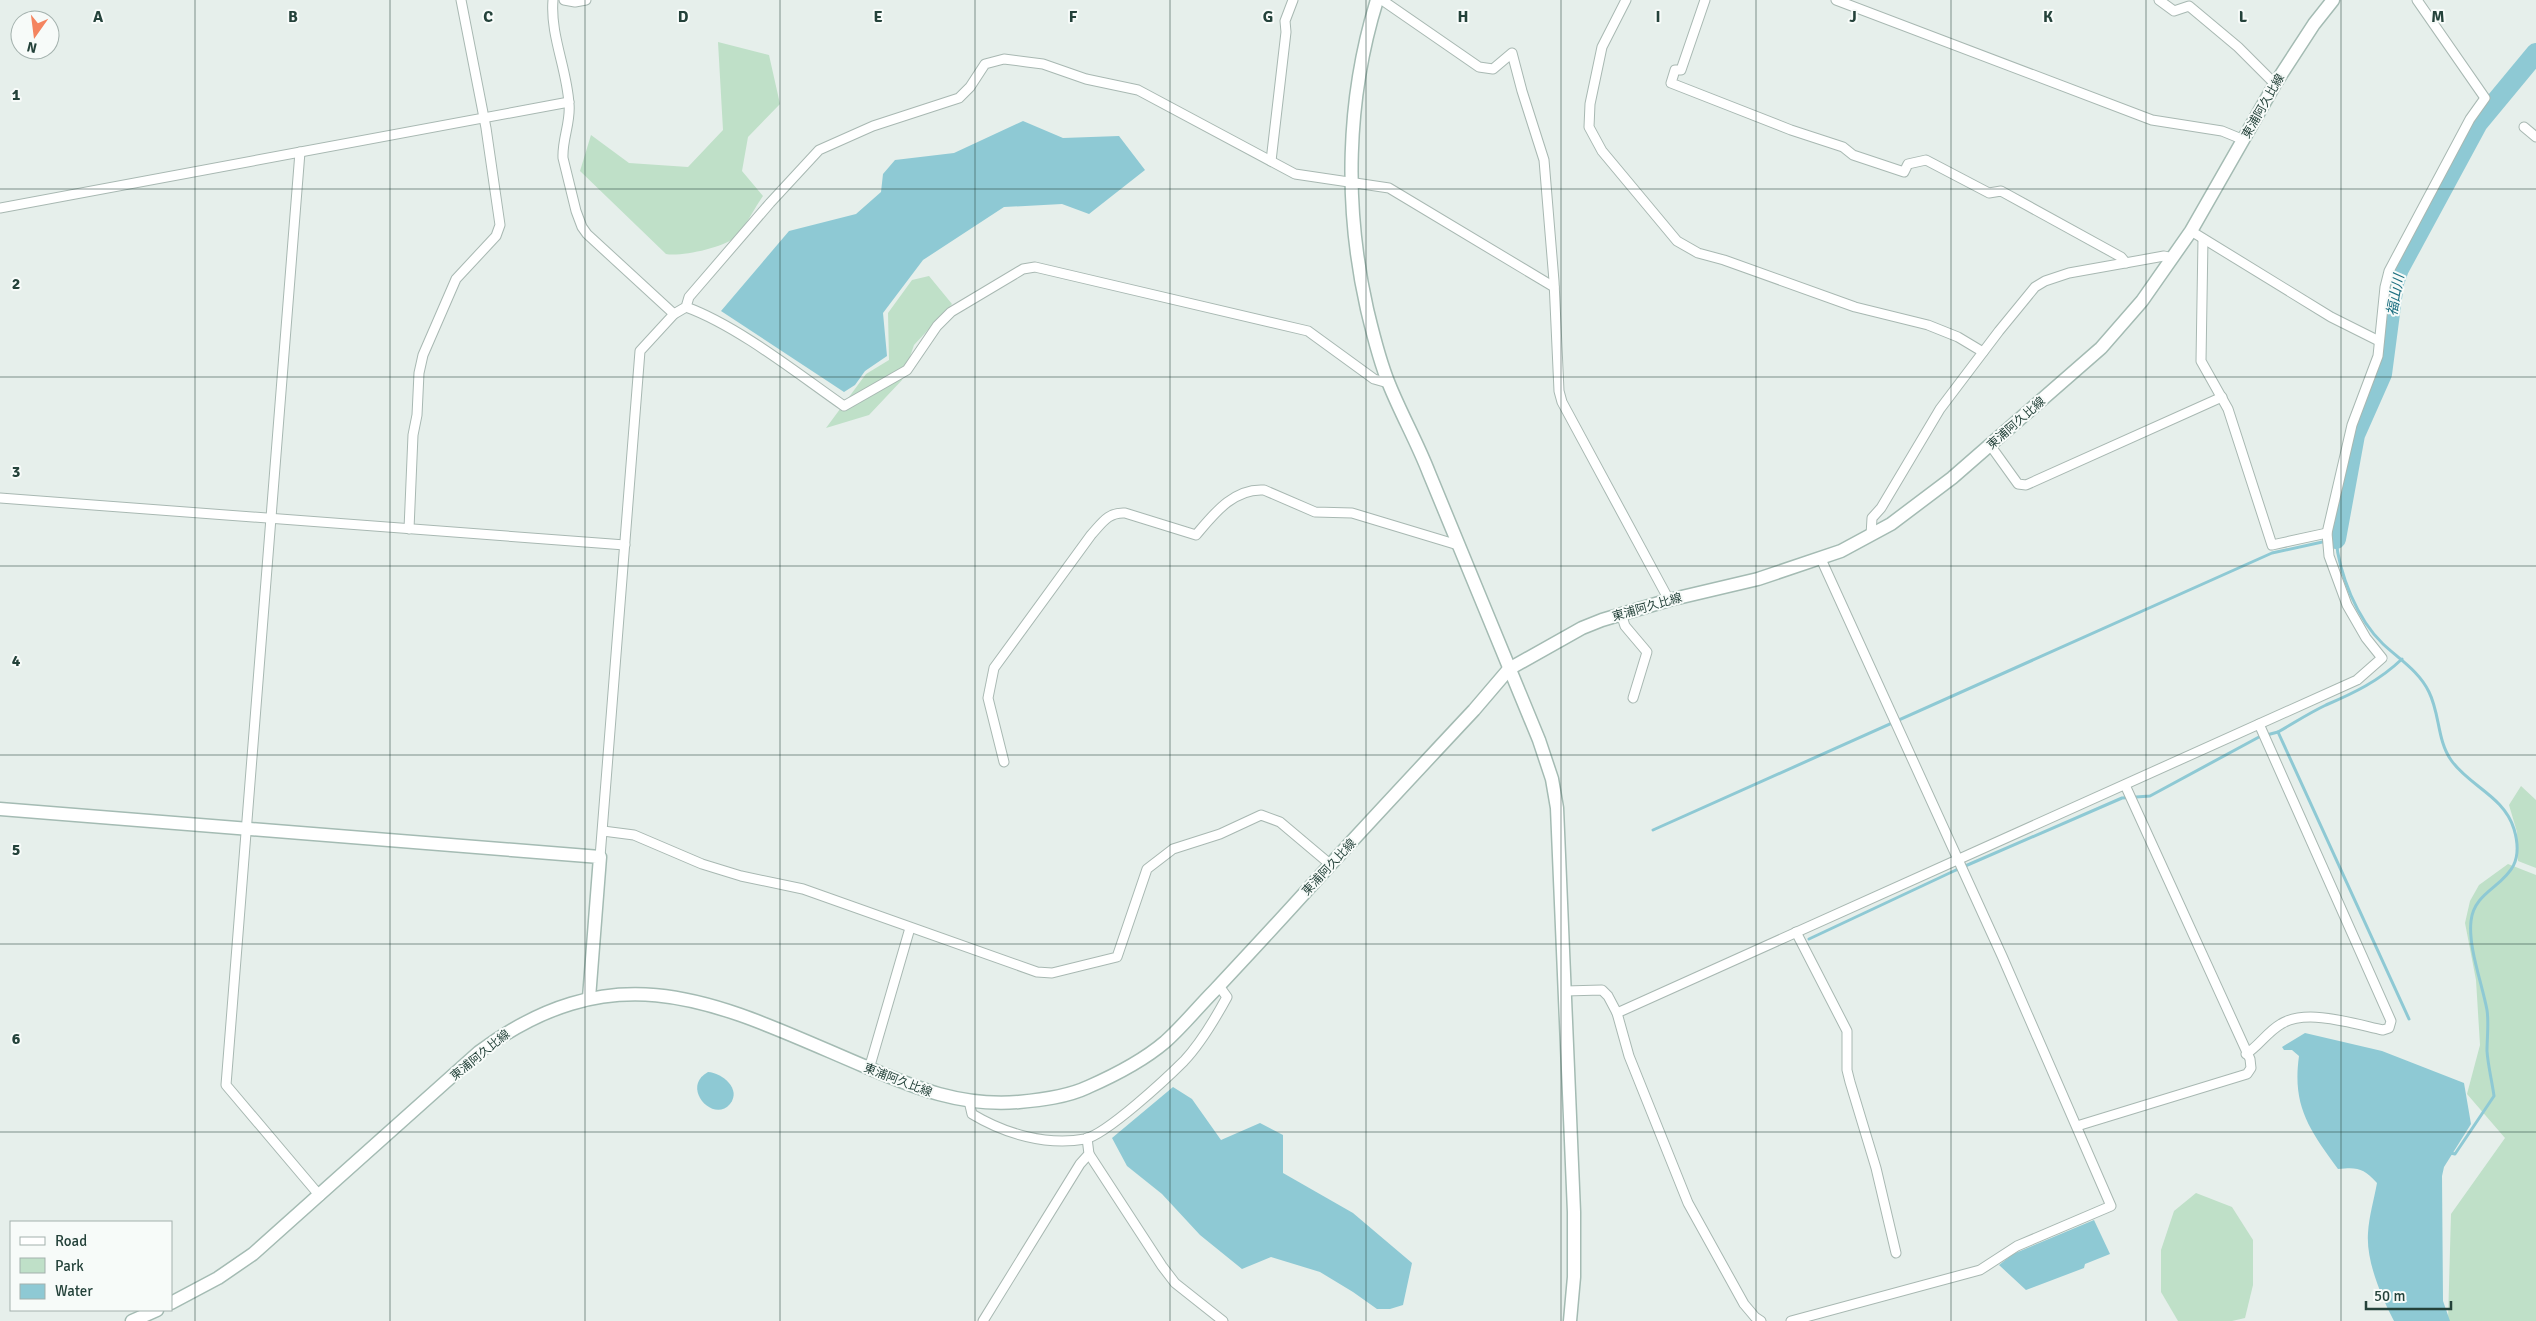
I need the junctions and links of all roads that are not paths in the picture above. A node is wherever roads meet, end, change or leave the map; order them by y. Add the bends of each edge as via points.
1 (461, 0) edge
2 (553, 0) edge
3 (564, 0) edge
4 (586, 0) edge
5 (1293, 0) edge
6 (1377, 0) edge
7 (1382, 0) edge
8 (1626, 0) edge
9 (1705, 0) edge
10 (1836, 0) edge
11 (2159, 0) edge
12 (2333, 0) edge
13 (2417, 0) edge
14 (2275, 84) junction
15 (569, 102) junction
16 (484, 118) junction
17 (2524, 127) dead end
18 (2536, 136) edge
19 (2244, 140) junction
20 (300, 152) junction
21 (1271, 161) junction
22 (1352, 184) junction
23 (0, 208) edge
24 (2192, 232) junction
25 (2202, 239) junction
26 (2173, 258) junction
27 (2126, 263) junction
28 (1554, 287) junction
29 (686, 307) junction
30 (674, 314) junction
31 (2379, 341) junction
32 (1983, 352) junction
33 (1388, 383) junction
34 (2222, 397) junction
35 (1990, 445) junction
36 (0, 498) edge
37 (272, 519) junction
38 (409, 529) junction
39 (2327, 533) junction
40 (1871, 535) junction
41 (625, 545) junction
42 (1458, 545) junction
43 (1821, 559) junction
44 (1670, 600) junction
45 (1621, 614) junction
46 (1509, 669) junction
47 (1633, 698) dead end
48 (2259, 724) junction
49 (1004, 762) dead end
50 (2125, 785) junction
51 (0, 809) edge
52 (248, 828) junction
53 (603, 831) junction
54 (600, 857) junction
55 (1958, 859) junction
56 (1331, 865) junction
57 (910, 928) junction
58 (1796, 932) junction
59 (1219, 986) junction
60 (1565, 991) junction
61 (589, 998) junction
62 (1617, 1013) junction
63 (2246, 1054) junction
64 (869, 1068) junction
65 (969, 1101) junction
66 (2077, 1126) junction
67 (1088, 1138) junction
68 (1089, 1154) junction
69 (320, 1196) junction
70 (1896, 1253) dead end
71 (172, 1302) edge
72 (155, 1311) edge
73 (132, 1321) edge
74 (982, 1321) edge
75 (1223, 1321) edge
76 (1570, 1321) edge
77 (1762, 1321) edge
78 (1791, 1321) edge

1 - 16 street
2 - 15 street
3 - 4 street
5 - 21 street via 1285,21
6 - 22 main road via 1367,31 1354,106
7 - 28 street via 1479,67 1493,69 1512,53 1544,160
8 - 32 street via 1602,47 1590,104 1589,127 1602,151 1676,240 1698,253 1854,307 1928,325
9 - 27 street via 1681,70 1675,70 1671,82 1843,147 1853,155 1904,172 1908,164 1926,160 1988,193 2001,191 2122,257
10 - 19 street via 2152,120 2222,131
11 - 14 street via 2174,11 2189,6
12 - 14 main road, 東浦阿久比線
13 - 31 street via 2485,98 2470,119 2389,271
14 - 19 main road, 東浦阿久比線
15 - 16 street
15 - 30 street via 563,158 582,227
16 - 20 street
16 - 38 street via 499,231 456,279 423,355 413,435
17 - 18 street
19 - 24 main road, 東浦阿久比線
20 - 23 street
20 - 37 street
21 - 22 street via 1301,176
21 - 29 street via 1138,90 1086,79 1043,64 1004,59 993,61 985,64 960,98 874,126 819,150 689,297
22 - 28 street via 1389,188
22 - 33 main road via 1355,250 1374,338
24 - 25 street
24 - 26 main road, 東浦阿久比線
25 - 31 street via 2331,317
25 - 34 street via 2201,360
26 - 27 street via 2164,256
26 - 35 main road, 東浦阿久比線 via 2142,301 2101,348
27 - 32 street via 2069,272 2045,281 2028,295
28 - 44 street via 1562,402
29 - 30 street
29 - 33 street via 706,314 740,335 844,406 910,367 937,326 951,312 1022,269 1035,267 1308,331 1374,379
30 - 41 street via 640,351
31 - 39 street via 2374,371 2345,448
32 - 40 street via 1922,436 1872,518
33 - 42 main road via 1418,444
34 - 35 street via 2026,485 2018,484
34 - 39 street via 2272,545
35 - 40 main road, 東浦阿久比線 via 1923,502
36 - 37 street
37 - 38 street
37 - 52 street
38 - 41 street
39 - 48 street via 2329,556 2347,605 2382,658 2358,680
40 - 43 main road, 東浦阿久比線
41 - 53 street
42 - 46 main road
42 - 49 street via 1352,513 1316,512 1264,490 1255,490 1224,505 1196,535 1125,513 1113,513 1091,535 994,668 988,698
43 - 44 main road, 東浦阿久比線 via 1758,579
43 - 55 street
44 - 45 main road, 東浦阿久比線
45 - 46 main road, 東浦阿久比線 via 1582,628
45 - 47 street via 1626,626 1647,652
46 - 56 main road, 東浦阿久比線
46 - 60 main road via 1552,779 1557,808
48 - 50 street
48 - 63 street via 2391,1021 2389,1028 2383,1030 2331,1020 2294,1018 2272,1030
50 - 55 street
50 - 63 street
51 - 52 main road
52 - 54 main road
52 - 69 street via 226,1086
53 - 54 street
53 - 57 street via 634,834 702,864 803,889
54 - 61 main road
55 - 58 street
55 - 66 street
56 - 57 street via 1280,822 1261,815 1252,818 1220,834 1173,849 1147,869 1116,957 1052,973 1037,972
56 - 59 main road, 東浦阿久比線
57 - 64 street
58 - 62 street
58 - 70 street via 1847,1031 1847,1070 1876,1168
59 - 65 main road, 東浦阿久比線 via 1165,1042 1087,1088 1032,1101
59 - 67 street via 1227,998 1185,1060 1112,1123
60 - 62 street via 1602,990
60 - 76 main road via 1574,1212
61 - 64 main road, 東浦阿久比線 via 641,994 692,1000 747,1017
61 - 69 main road, 東浦阿久比線 via 530,1019 504,1033
62 - 77 street via 1629,1056 1688,1203 1744,1304
63 - 66 street via 2251,1068 2247,1074
64 - 65 main road, 東浦阿久比線 via 924,1091
65 - 67 street via 972,1114 992,1126 1050,1142
66 - 78 street via 2112,1206 2017,1246 1980,1270
67 - 68 street
68 - 74 street
68 - 75 street via 1175,1283
69 - 71 main road, 東浦阿久比線 via 253,1254 218,1278
72 - 73 main road

